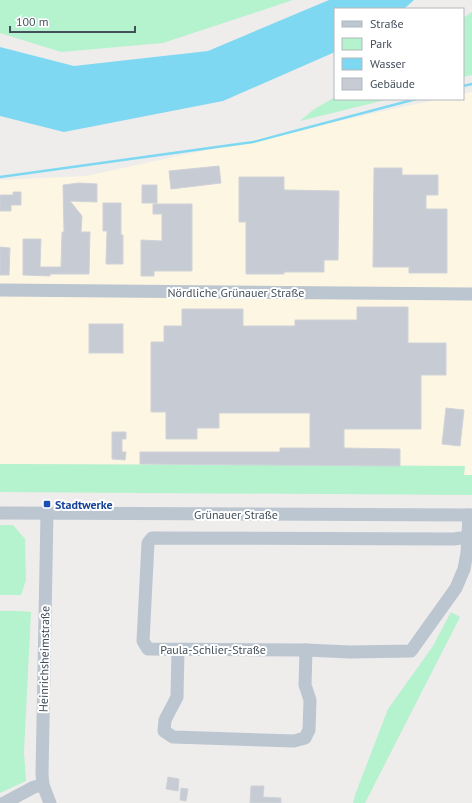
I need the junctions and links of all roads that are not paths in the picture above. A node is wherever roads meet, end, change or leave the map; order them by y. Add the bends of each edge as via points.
1 (0, 290) edge
2 (472, 294) edge
3 (0, 513) edge
4 (47, 513) junction
5 (470, 515) edge
6 (468, 537) junction
7 (178, 650) junction
8 (306, 650) junction
9 (43, 785) junction
10 (4, 803) edge
11 (53, 803) edge

1 - 2 street, Nördliche Grünauer Straße
3 - 4 street, Grünauer Straße
4 - 5 street, Grünauer Straße
4 - 9 street, Heinrichsheimstraße
5 - 6 street, Paula-Schlier-Straße
6 - 7 street, Paula-Schlier-Straße via 454,540 152,538 148,543 142,641 148,649
6 - 8 street, Paula-Schlier-Straße via 464,568 456,588 411,651
7 - 8 street, Paula-Schlier-Straße
7 - 8 street via 177,697 165,720 164,731 173,737 294,741 305,738 309,730 310,700 305,685
9 - 10 street
9 - 11 street, Heinrichsheimstraße

